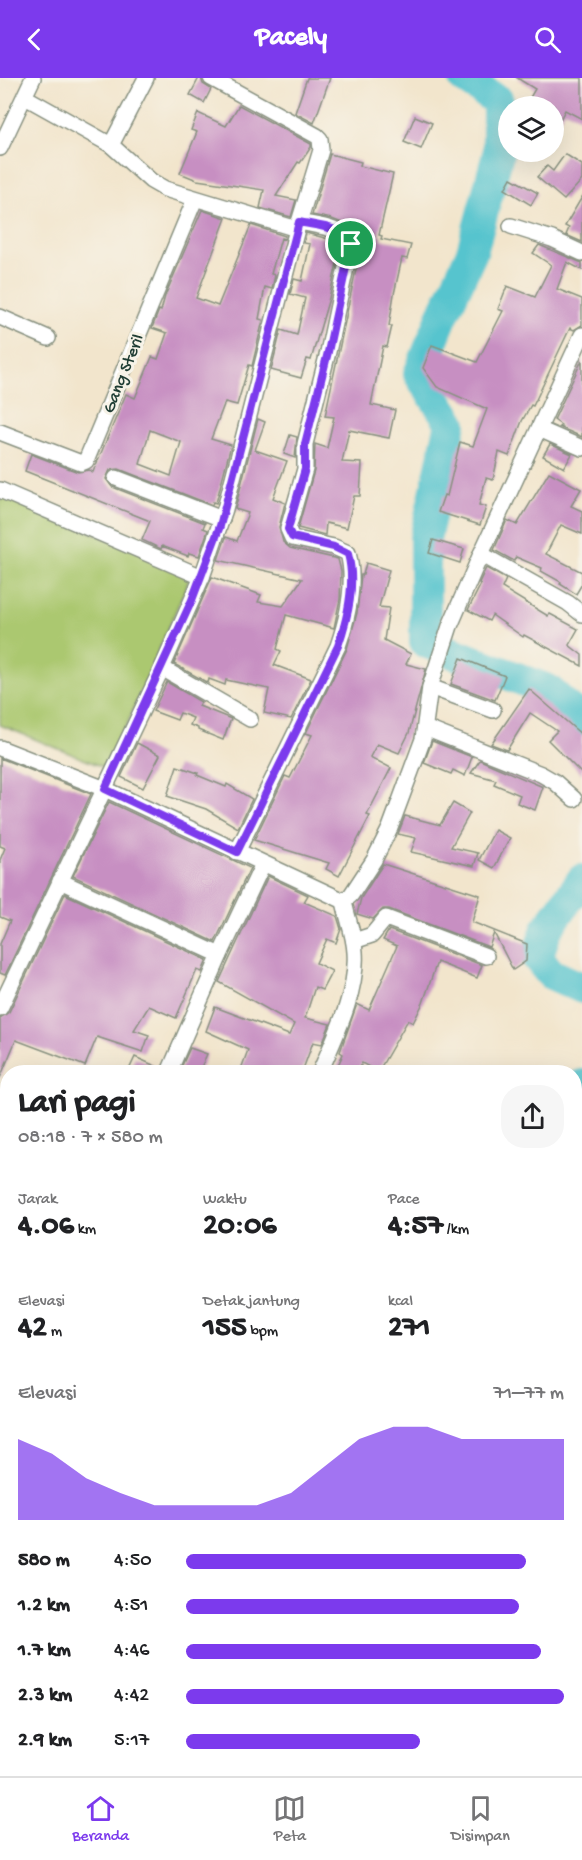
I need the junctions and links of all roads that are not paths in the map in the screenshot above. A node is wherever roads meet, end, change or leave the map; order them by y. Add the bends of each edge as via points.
1 (33, 78) edge
2 (146, 78) edge
3 (211, 78) edge
4 (25, 97) junction
5 (111, 145) junction
6 (0, 148) edge
7 (195, 199) junction
8 (298, 225) junction
9 (512, 226) dead end
10 (582, 252) edge
11 (0, 317) edge
12 (582, 335) edge
13 (48, 338) dead end
14 (539, 429) junction
15 (0, 432) edge
16 (582, 448) edge
17 (116, 478) dead end
18 (0, 490) edge
19 (222, 519) junction
20 (481, 554) junction
21 (202, 577) junction
22 (582, 614) edge
23 (162, 668) junction
24 (430, 684) junction
25 (493, 710) dead end
26 (250, 719) dead end
27 (425, 728) junction
28 (0, 748) edge
29 (105, 789) junction
30 (574, 799) dead end
31 (237, 852) junction
32 (262, 864) junction
33 (60, 881) junction
34 (344, 901) junction
35 (354, 941) junction
36 (220, 955) junction
37 (486, 956) dead end
38 (0, 1008) edge
39 (172, 1065) edge
40 (323, 1065) edge

1 - 4 street
2 - 5 street
3 - 8 street via 320,139 321,150
4 - 5 street
4 - 6 street
5 - 7 street via 151,181
7 - 8 street
7 - 15 street, Gang Steril via 86,461 81,463
8 - 19 street
8 - 31 street via 340,232 351,244 305,444 305,469 288,529 292,537 348,554 349,611 338,646
9 - 10 street
11 - 13 street
12 - 14 street
14 - 16 street
14 - 20 street
17 - 19 street
18 - 21 street
19 - 21 street
20 - 22 street
20 - 24 street
21 - 23 street
23 - 26 street
23 - 29 street
24 - 25 street
24 - 27 street
27 - 30 street via 541,774
27 - 34 street via 390,828 368,870
28 - 29 street
29 - 31 street
29 - 33 street
31 - 32 street
32 - 34 street
32 - 36 street
33 - 36 street
33 - 38 street
34 - 35 street
35 - 37 street via 372,935 386,918
35 - 40 street via 350,993
36 - 39 street

